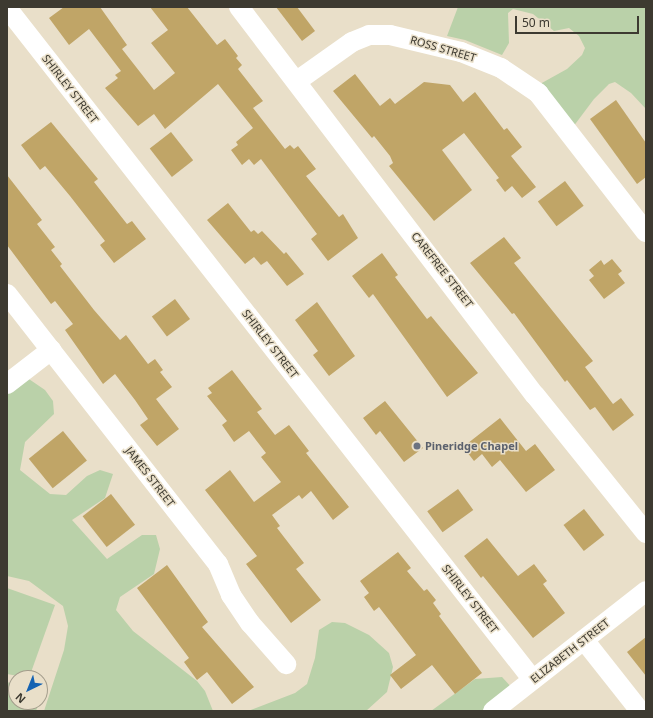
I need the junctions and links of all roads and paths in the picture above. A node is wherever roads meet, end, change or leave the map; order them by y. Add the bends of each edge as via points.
1 (239, 7) edge
2 (7, 8) edge
3 (297, 81) junction
4 (646, 232) edge
5 (7, 294) edge
6 (51, 350) junction
7 (7, 384) edge
8 (646, 533) edge
9 (646, 591) edge
10 (584, 640) junction
11 (286, 664) dead end
12 (533, 680) junction
13 (493, 711) edge
14 (640, 711) edge

1 - 3 street, CAREFREE STREET
2 - 12 street, SHIRLEY STREET
3 - 4 street, ROSS STREET via 352,42 369,35 390,35 461,52 501,68 538,93
3 - 8 street, CAREFREE STREET via 535,395
5 - 6 street, JAMES STREET
6 - 7 street
6 - 11 street, JAMES STREET via 218,564 231,595 250,623
9 - 10 street, ELIZABETH STREET
10 - 12 street, ELIZABETH STREET
10 - 14 street
12 - 13 street, ELIZABETH STREET

